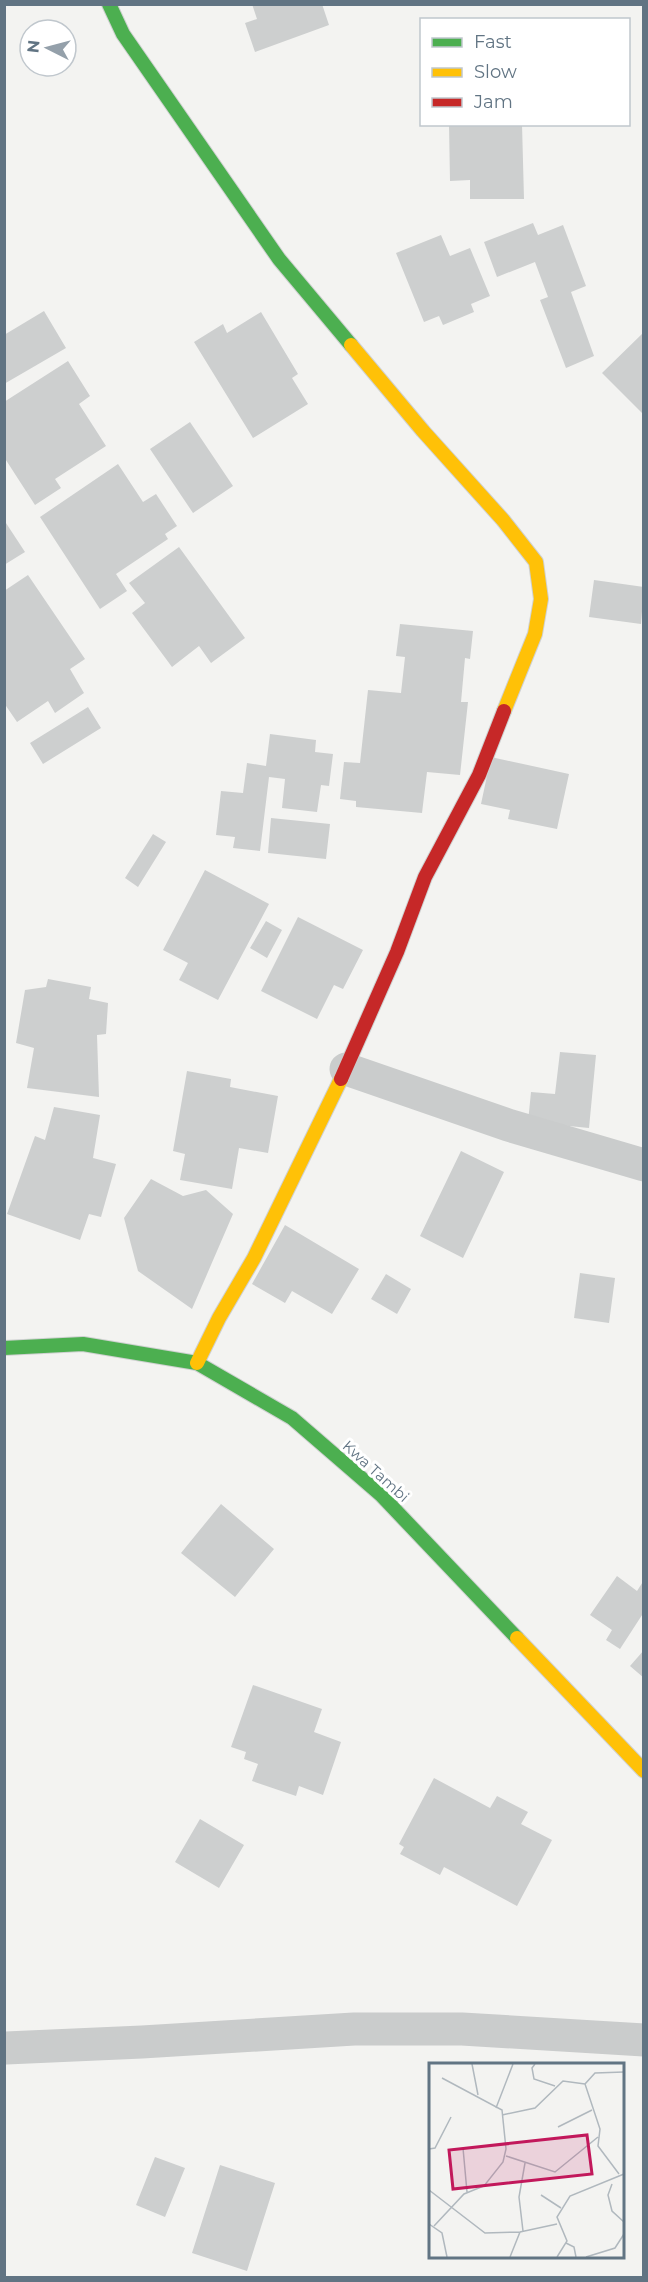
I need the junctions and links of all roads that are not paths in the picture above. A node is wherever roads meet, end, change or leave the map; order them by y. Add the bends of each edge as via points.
1 (110, 4) edge
2 (346, 1069) junction
3 (644, 1164) edge
4 (4, 1348) edge
5 (197, 1363) junction
6 (644, 1771) edge
7 (644, 2040) edge
8 (6, 2048) edge

1 - 2 street via 123,34 279,260 536,562 540,599 535,634 480,775 425,877
2 - 3 street via 508,1125
2 - 5 street via 254,1258
4 - 5 street, Kwa Tambi via 83,1344
5 - 6 street, Kwa Tambi via 292,1418 381,1495
7 - 8 street via 462,2029 354,2029

